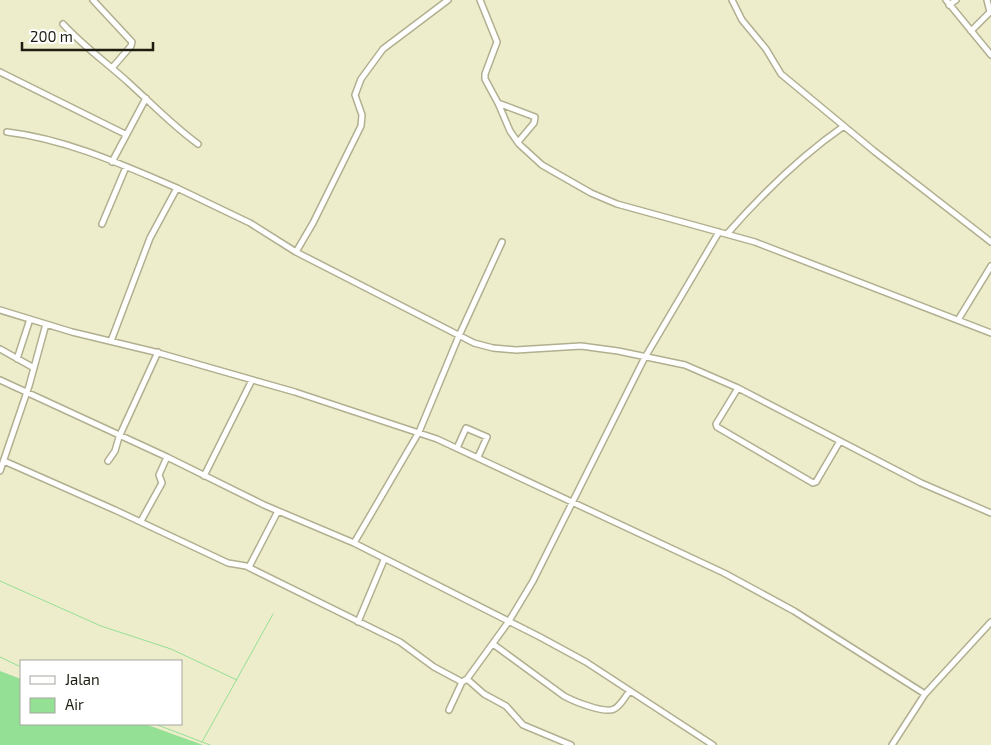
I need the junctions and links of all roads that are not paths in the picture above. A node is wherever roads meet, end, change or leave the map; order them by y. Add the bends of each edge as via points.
1 (93, 0) edge
2 (448, 0) edge
3 (480, 0) edge
4 (732, 0) edge
5 (956, 0) edge
6 (988, 0) edge
7 (948, 3) edge
8 (62, 24) dead end
9 (971, 31) junction
10 (991, 55) edge
11 (112, 68) junction
12 (0, 72) edge
13 (146, 98) junction
14 (498, 103) junction
15 (844, 126) junction
16 (7, 132) dead end
17 (126, 134) junction
18 (518, 142) junction
19 (198, 144) dead end
20 (112, 162) junction
21 (126, 167) junction
22 (177, 188) junction
23 (102, 224) dead end
24 (719, 232) junction
25 (727, 234) junction
26 (502, 242) dead end
27 (991, 242) edge
28 (296, 252) junction
29 (991, 266) edge
30 (0, 310) edge
31 (30, 319) junction
32 (958, 320) junction
33 (46, 324) junction
34 (991, 333) edge
35 (458, 336) junction
36 (111, 341) junction
37 (0, 349) edge
38 (158, 352) junction
39 (645, 357) junction
40 (17, 359) junction
41 (34, 368) junction
42 (0, 380) edge
43 (252, 380) junction
44 (738, 388) junction
45 (27, 392) junction
46 (419, 432) junction
47 (119, 436) junction
48 (840, 441) junction
49 (456, 448) junction
50 (167, 457) junction
51 (3, 458) edge
52 (478, 458) junction
53 (108, 461) dead end
54 (0, 471) edge
55 (204, 476) junction
56 (572, 501) junction
57 (278, 511) junction
58 (991, 513) edge
59 (141, 521) junction
60 (354, 543) junction
61 (384, 560) junction
62 (249, 567) junction
63 (509, 621) junction
64 (358, 622) junction
65 (991, 622) edge
66 (493, 644) junction
67 (465, 680) junction
68 (630, 691) junction
69 (925, 694) junction
70 (449, 710) dead end
71 (570, 745) edge
72 (712, 745) edge
73 (892, 745) edge

1 - 11 street via 132,42
2 - 28 street via 388,43 355,92 362,115 361,126
3 - 14 street via 497,42 484,76
4 - 15 street via 779,72
5 - 7 street
6 - 9 street via 990,12
7 - 9 street
8 - 11 street
9 - 10 street
11 - 13 street
12 - 17 street
13 - 17 street
13 - 19 street via 174,127
14 - 18 street
14 - 18 street via 535,117 534,123
15 - 25 street via 751,207
15 - 27 street
16 - 20 street via 50,141
17 - 20 street
18 - 24 street via 546,168 601,198
20 - 21 street
21 - 22 street
21 - 23 street
22 - 28 street via 250,223
22 - 36 street via 150,238
24 - 25 street
24 - 39 street
25 - 32 street
26 - 35 street
28 - 35 street
29 - 32 street
30 - 31 street
31 - 33 street
31 - 40 street
32 - 34 street
33 - 36 street
33 - 41 street
35 - 39 street via 503,349 581,346
35 - 46 street
36 - 38 street
37 - 40 street
38 - 43 street
38 - 47 street
39 - 44 street via 685,365
39 - 56 street
40 - 41 street
41 - 45 street
42 - 45 street
43 - 46 street
43 - 55 street
44 - 48 street
44 - 48 street via 717,427 813,482 816,482
45 - 47 street
45 - 51 street
46 - 49 street
46 - 60 street
47 - 50 street
47 - 53 street
48 - 58 street via 921,484
49 - 52 street
49 - 52 street via 466,428 487,436
50 - 55 street
50 - 59 street via 159,474 162,483
51 - 54 street
51 - 59 street
52 - 56 street
55 - 57 street
56 - 63 street via 538,572
56 - 69 street via 768,597
57 - 60 street
57 - 62 street
59 - 62 street via 228,563
60 - 61 street
61 - 63 street
61 - 64 street
62 - 64 street
63 - 66 street
63 - 68 street via 563,649
64 - 67 street via 400,642 434,667
65 - 69 street
66 - 67 street
66 - 68 street via 564,696 600,710 612,710
67 - 70 street
67 - 71 street via 506,706 523,725
68 - 72 street
69 - 73 street

